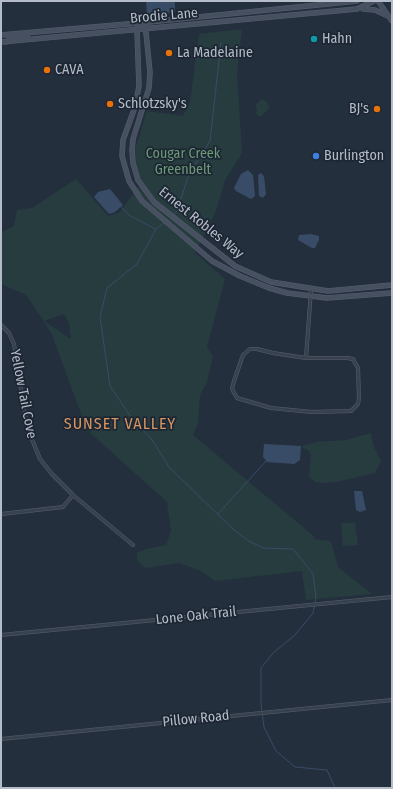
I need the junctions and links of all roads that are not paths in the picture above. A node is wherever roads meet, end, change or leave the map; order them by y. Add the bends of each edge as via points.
1 (350, 1) edge
2 (357, 1) edge
3 (374, 1) edge
4 (378, 1) edge
5 (345, 4) junction
6 (357, 10) junction
7 (259, 12) junction
8 (388, 16) junction
9 (230, 21) junction
10 (392, 21) edge
11 (145, 22) junction
12 (139, 23) junction
13 (146, 29) junction
14 (137, 30) junction
15 (36, 32) junction
16 (1, 35) edge
17 (7, 35) junction
18 (2, 41) edge
19 (392, 285) edge
20 (311, 290) junction
21 (392, 293) edge
22 (311, 296) junction
23 (1, 325) edge
24 (306, 358) junction
25 (74, 495) junction
26 (1, 514) edge
27 (133, 545) dead end
28 (392, 597) edge
29 (1, 635) edge
30 (392, 700) edge
31 (1, 739) edge

1 - 5 street
2 - 5 street, Brodie Lane
3 - 6 street, Brodie Lane
4 - 8 street
5 - 7 street, Brodie Lane
6 - 8 street via 375,10
6 - 9 street, Brodie Lane
7 - 9 street via 257,15
7 - 11 street, Brodie Lane
8 - 10 street
9 - 13 street, Brodie Lane
11 - 12 street, Brodie Lane
11 - 13 street, Ernest Robles Way
12 - 14 street, Ernest Robles Way
12 - 15 street, Brodie Lane
13 - 14 street, Brodie Lane
13 - 20 street, Ernest Robles Way via 149,88 133,139 133,162 144,190 166,212 235,266 271,282
14 - 18 street, Brodie Lane
14 - 22 street, Ernest Robles Way via 139,86 124,140 123,165 138,196 212,261 274,290
15 - 17 street, Brodie Lane
15 - 18 street via 31,36
16 - 17 street, Brodie Lane
17 - 18 street
19 - 20 street, Ernest Robles Way via 328,292
20 - 22 street
21 - 22 street, Ernest Robles Way via 337,298
22 - 24 street
23 - 25 street, Yellow Tail Cove via 9,333 14,344 27,427 34,448 46,468
24 - 24 street via 250,349 243,355 232,388 234,394 240,400 293,410 331,412 355,409 359,398 358,368 355,362 347,358
25 - 26 street via 63,507
25 - 27 street, Yellow Tail Cove
28 - 29 street, Lone Oak Trail
30 - 31 street, Pillow Road

